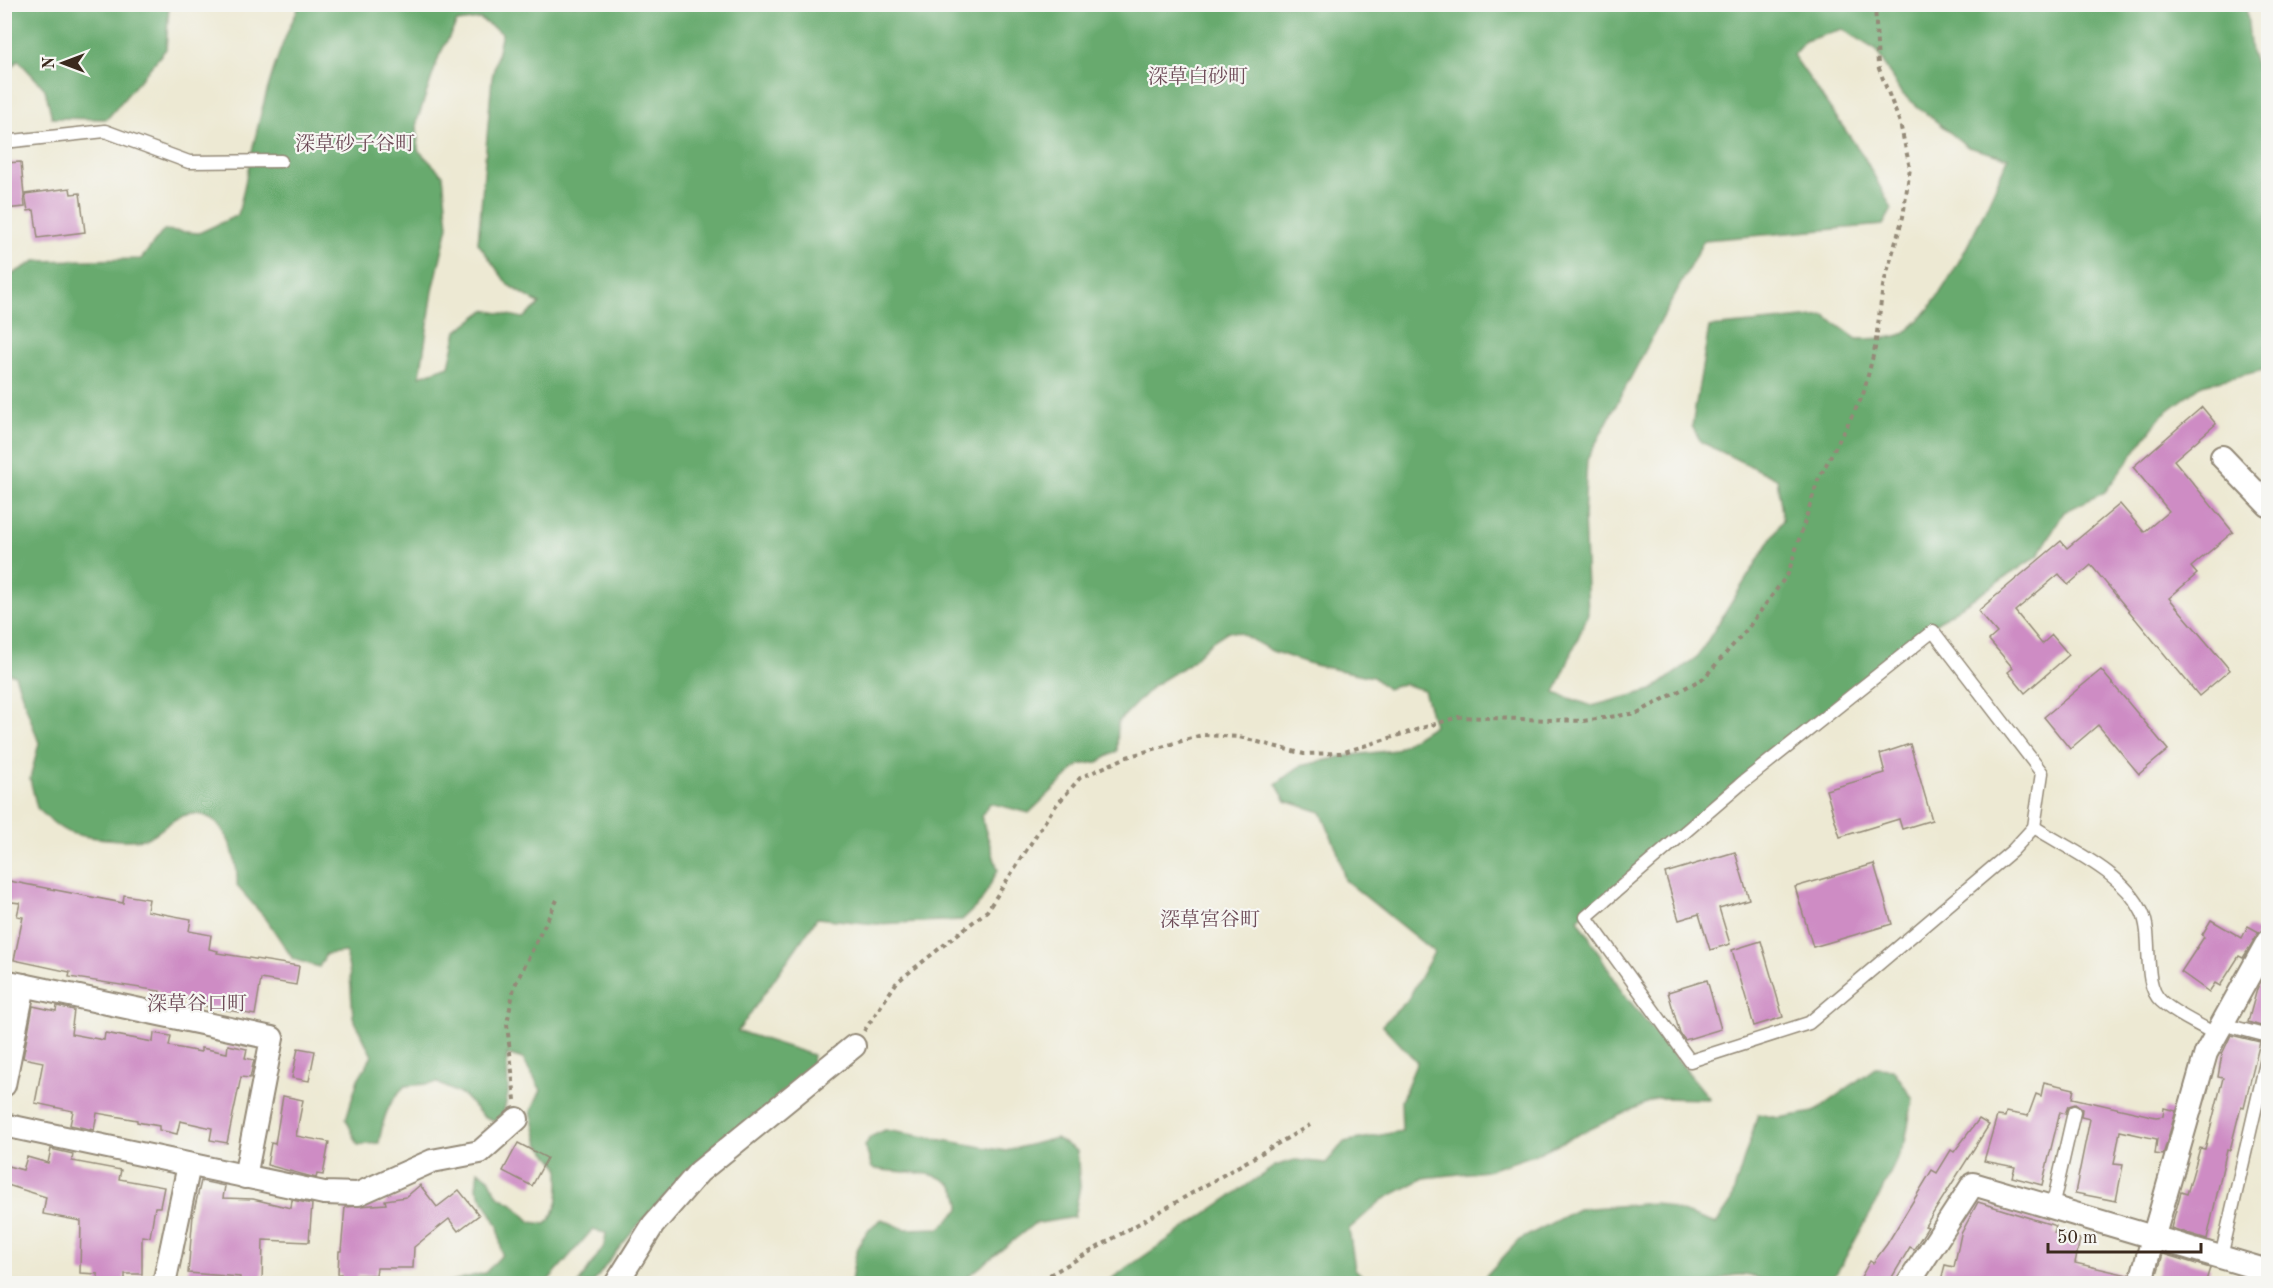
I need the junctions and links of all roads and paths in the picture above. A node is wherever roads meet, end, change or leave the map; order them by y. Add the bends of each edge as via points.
1 (1875, 4) edge
2 (4, 142) edge
3 (281, 161) dead end
4 (2222, 457) dead end
5 (2268, 505) edge
6 (2034, 827) junction
7 (558, 900) dead end
8 (2268, 941) edge
9 (14, 983) edge
10 (2219, 1030) junction
11 (2268, 1036) edge
12 (854, 1046) joint
13 (2268, 1054) edge
14 (4, 1085) edge
15 (2074, 1112) dead end
16 (517, 1119) joint
17 (4, 1125) edge
18 (1310, 1125) dead end
19 (189, 1165) junction
20 (245, 1177) junction
21 (2052, 1208) junction
22 (2152, 1238) junction
23 (2221, 1257) junction
24 (2268, 1271) edge
25 (164, 1284) edge
26 (616, 1284) edge
27 (1034, 1284) edge
28 (1908, 1284) edge
29 (2140, 1284) edge

1 - 12 path via 1878,66 1900,123 1910,168 1903,217 1883,286 1875,348 1863,395 1818,480 1788,574 1704,678 1637,713 1594,720 1458,717 1341,753 1305,754 1239,737 1202,735 1117,761 1080,778 1053,809 987,911 897,982
2 - 3 lane via 105,130 189,162
4 - 5 street
6 - 6 lane via 2012,851 1809,1023 1690,1061 1586,917 1742,783 1933,631 2042,772
6 - 10 lane via 2116,879 2142,911 2149,933 2153,988 2161,1001
7 - 16 path via 514,987 507,1024
8 - 10 street
9 - 14 street
9 - 20 street via 272,1038
10 - 11 lane
10 - 22 street via 2206,1053
12 - 26 street via 699,1172 653,1225
13 - 23 lane
15 - 21 lane
16 - 20 street via 480,1152 432,1161 358,1194 324,1193
17 - 19 street
18 - 27 path
19 - 20 street
19 - 25 street
21 - 22 street
21 - 28 street via 1973,1184
22 - 23 street
22 - 29 street
23 - 24 street

